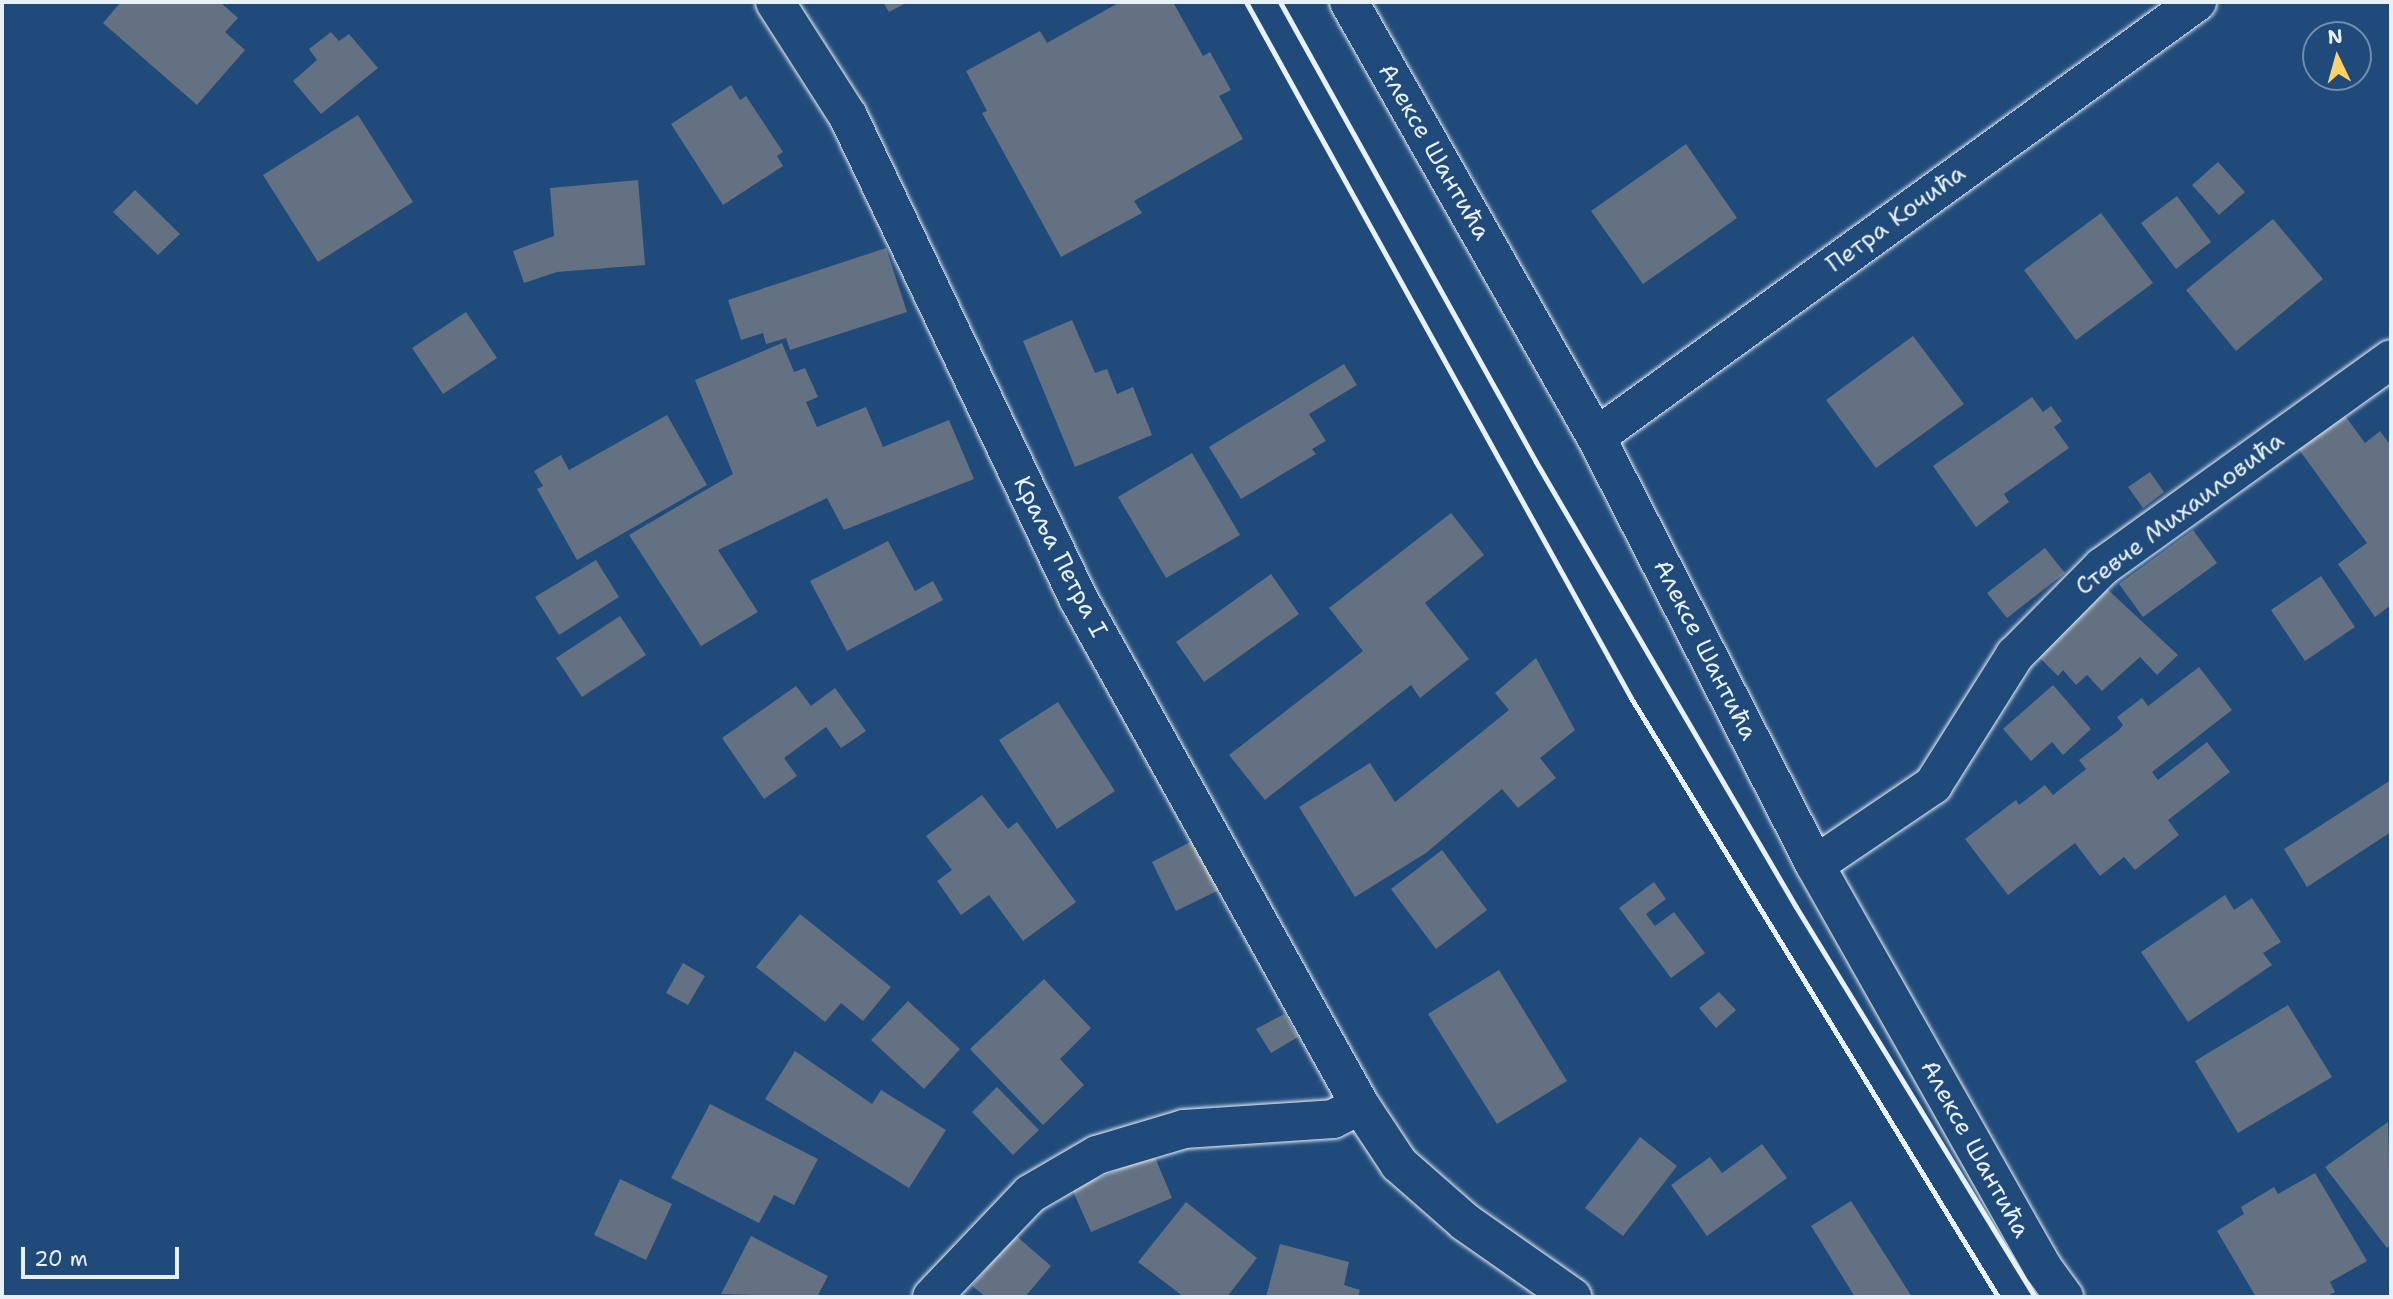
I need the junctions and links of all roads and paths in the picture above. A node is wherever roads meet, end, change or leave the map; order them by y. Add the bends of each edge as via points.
1 (775, 2) edge
2 (1349, 2) edge
3 (2196, 2) edge
4 (2391, 359) edge
5 (1597, 436) junction
6 (1815, 865) junction
7 (1360, 1105) junction
8 (932, 1297) edge
9 (1572, 1297) edge
10 (2064, 1297) edge

1 - 7 street, Краља Петра I via 848,116 1078,598
2 - 5 street, Алексе Шантића
3 - 5 street, Петра Кочића
4 - 6 street, Стевче Михаиловића via 2102,566 2015,655 1933,785
5 - 6 street, Алексе Шантића
6 - 10 street, Алексе Шантића via 2043,1268
7 - 8 street via 1334,1119 1184,1129 1097,1155 1030,1195
7 - 9 street, Краља Петра I via 1399,1164 1465,1222

